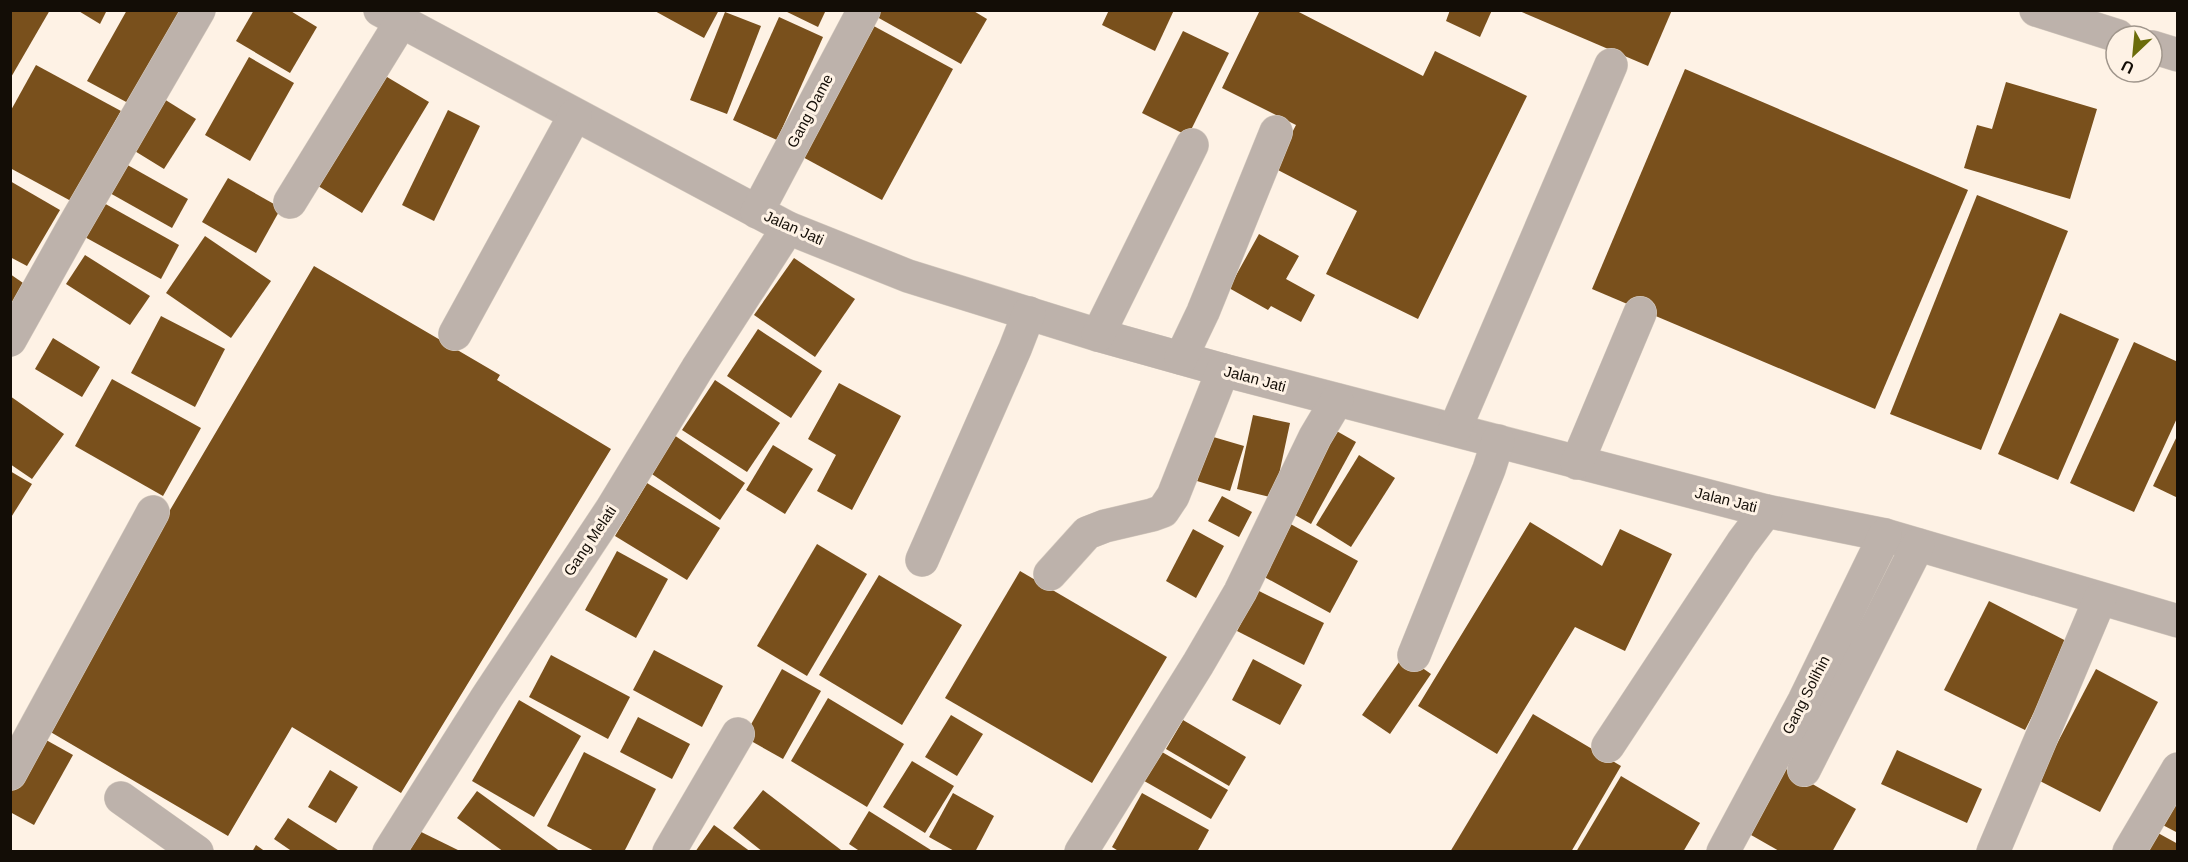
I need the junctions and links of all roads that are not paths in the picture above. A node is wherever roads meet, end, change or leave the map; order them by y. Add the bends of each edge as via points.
1 (199, 10) edge
2 (864, 10) edge
3 (2036, 10) edge
4 (391, 16) edge
5 (2104, 32) edge
6 (1611, 65) dead end
7 (575, 115) junction
8 (1276, 132) dead end
9 (1192, 145) dead end
10 (290, 202) dead end
11 (757, 212) junction
12 (788, 228) junction
13 (1029, 313) junction
14 (1640, 313) dead end
15 (455, 334) dead end
16 (1098, 334) junction
17 (10, 340) edge
18 (1181, 358) junction
19 (1223, 370) junction
20 (1337, 400) junction
21 (1455, 429) junction
22 (1498, 441) junction
23 (1577, 463) junction
24 (1766, 511) junction
25 (153, 512) dead end
26 (1885, 535) junction
27 (1918, 545) junction
28 (922, 560) dead end
29 (1050, 574) dead end
30 (2100, 599) junction
31 (2178, 621) edge
32 (1414, 655) dead end
33 (738, 734) dead end
34 (1608, 746) dead end
35 (2178, 769) edge
36 (1804, 770) dead end
37 (10, 774) edge
38 (121, 798) dead end
39 (197, 852) edge
40 (389, 852) edge
41 (669, 852) edge
42 (1081, 852) edge
43 (1723, 852) edge
44 (1993, 852) edge
45 (2129, 852) edge

1 - 17 street
2 - 11 street, Gang Dame
3 - 5 street
4 - 7 street, Jalan Jati
4 - 10 street
6 - 21 street
7 - 11 street, Jalan Jati
7 - 15 street
8 - 18 street
9 - 16 street
11 - 12 street, Jalan Jati
12 - 13 street, Jalan Jati via 908,276
12 - 40 street, Gang Melati
13 - 16 street, Jalan Jati
13 - 28 street
14 - 23 street
16 - 18 street, Jalan Jati
18 - 19 street, Jalan Jati
19 - 20 street, Jalan Jati
19 - 29 street via 1173,496 1163,511 1087,532
20 - 21 street, Jalan Jati
20 - 42 street via 1240,592
21 - 22 street, Jalan Jati
22 - 23 street, Jalan Jati
22 - 32 street
23 - 24 street, Jalan Jati
24 - 26 street, Jalan Jati
24 - 34 street
25 - 37 street
26 - 27 street, Jalan Jati
26 - 43 street, Gang Solihin via 1804,701
27 - 30 street, Jalan Jati
27 - 36 street
30 - 31 street, Jalan Jati
30 - 44 street
33 - 41 street
35 - 45 street
38 - 39 street

